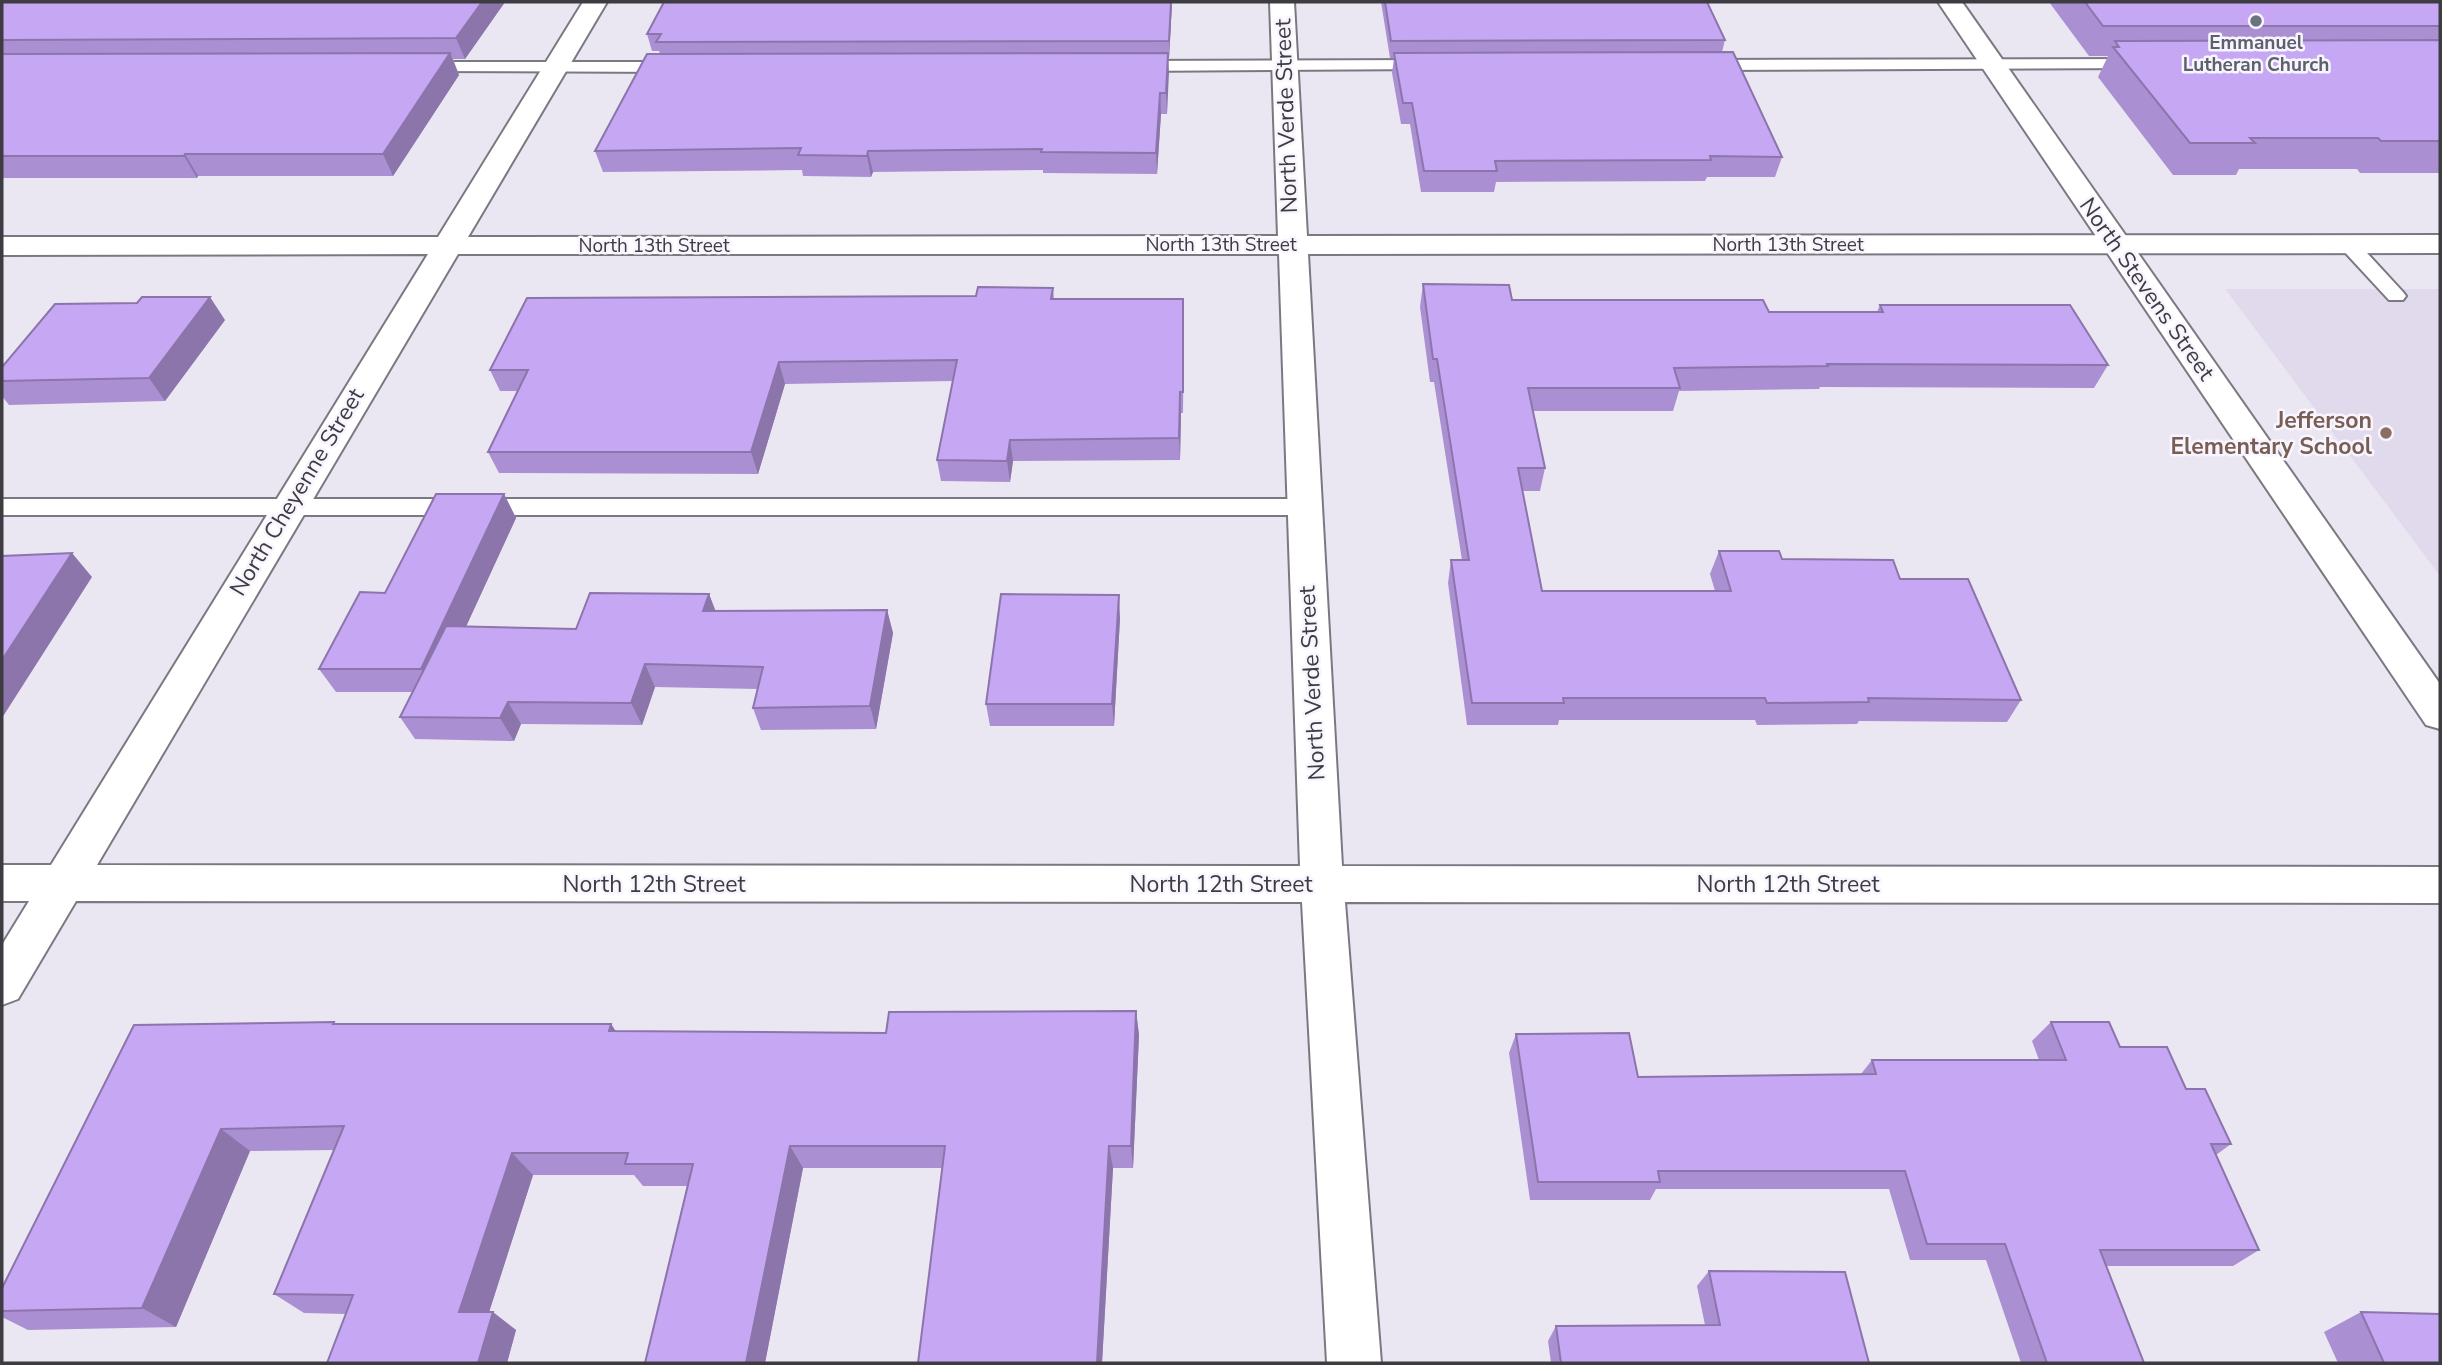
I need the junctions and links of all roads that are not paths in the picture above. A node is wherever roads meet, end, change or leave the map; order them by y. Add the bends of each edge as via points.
1 (595, 2) edge
2 (1282, 2) edge
3 (1950, 2) edge
4 (1993, 64) junction
5 (2161, 64) edge
6 (1284, 65) junction
7 (1451, 65) edge
8 (1687, 65) edge
9 (1116, 66) edge
10 (405, 67) edge
11 (558, 67) junction
12 (698, 67) edge
13 (2348, 244) junction
14 (2440, 244) edge
15 (1291, 245) junction
16 (2116, 245) junction
17 (2, 246) edge
18 (446, 246) junction
19 (2396, 296) dead end
20 (288, 507) junction
21 (1304, 507) junction
22 (2, 508) edge
23 (2440, 714) edge
24 (2, 883) edge
25 (61, 884) junction
26 (1322, 884) junction
27 (2440, 884) edge
28 (2, 985) edge
29 (1354, 1363) edge

1 - 11 street, North Cheyenne Street
2 - 6 street, North Verde Street
3 - 4 street, North Stevens Street
4 - 5 lane
4 - 8 lane
4 - 16 street, North Stevens Street
6 - 7 lane
6 - 9 lane
6 - 15 street, North Verde Street
10 - 11 lane
11 - 12 lane
11 - 18 street, North Cheyenne Street
13 - 14 street, North 13th Street
13 - 16 street, North 13th Street
13 - 19 lane
15 - 16 street, North 13th Street
15 - 18 street, North 13th Street
15 - 21 street, North Verde Street
16 - 23 street, North Stevens Street
17 - 18 street, North 13th Street
18 - 20 street, North Cheyenne Street
20 - 21 lane
20 - 22 lane
20 - 25 street, North Cheyenne Street
21 - 26 street, North Verde Street
24 - 25 street, North 12th Street
25 - 26 street, North 12th Street
25 - 28 street, North Cheyenne Street
26 - 27 street, North 12th Street
26 - 29 street, North Verde Street

